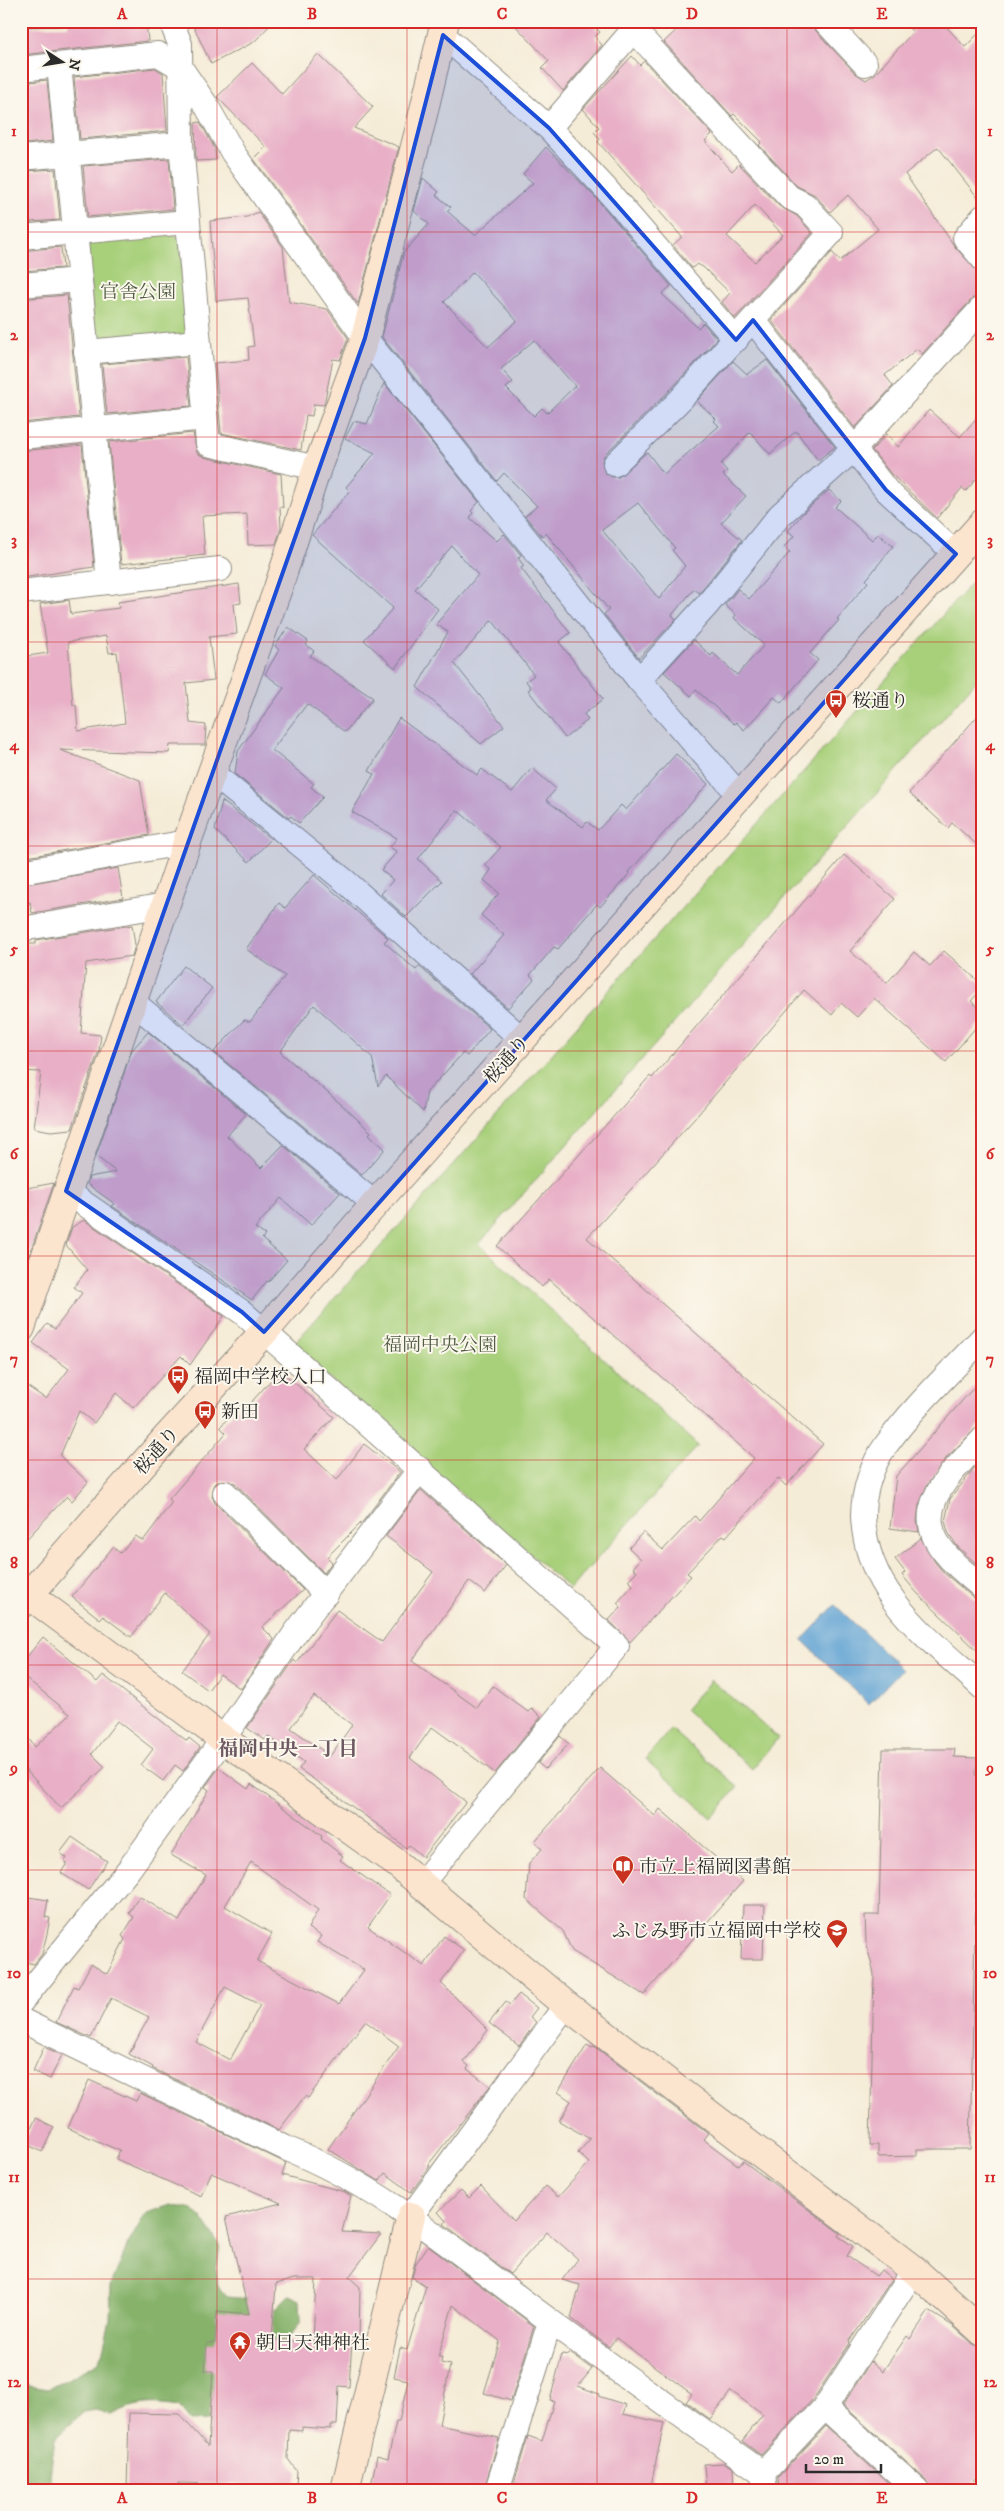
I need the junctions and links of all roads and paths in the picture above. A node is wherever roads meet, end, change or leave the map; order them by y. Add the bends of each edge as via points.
1 (171, 21) edge
2 (826, 21) edge
3 (638, 26) edge
4 (444, 28) edge
5 (865, 64) dead end
6 (59, 65) junction
7 (180, 67) junction
8 (21, 69) edge
9 (549, 128) junction
10 (181, 144) junction
11 (67, 154) junction
12 (21, 158) edge
13 (983, 217) edge
14 (187, 222) junction
15 (75, 232) junction
16 (21, 237) edge
17 (983, 259) edge
18 (79, 280) junction
19 (21, 285) edge
20 (983, 307) edge
21 (753, 320) junction
22 (365, 338) junction
23 (736, 340) junction
24 (198, 342) junction
25 (86, 352) junction
26 (205, 418) junction
27 (94, 431) junction
28 (21, 437) edge
29 (855, 448) junction
30 (615, 464) dead end
31 (317, 468) junction
32 (983, 523) edge
33 (956, 554) junction
34 (220, 569) dead end
35 (108, 582) junction
36 (21, 592) edge
37 (639, 680) junction
38 (212, 773) junction
39 (740, 796) junction
40 (187, 842) junction
41 (21, 872) edge
42 (166, 905) junction
43 (21, 929) edge
44 (133, 1002) junction
45 (523, 1040) junction
46 (66, 1192) junction
47 (375, 1204) junction
48 (21, 1328) edge
49 (264, 1332) junction
50 (983, 1337) edge
51 (983, 1438) edge
52 (420, 1469) junction
53 (225, 1492) dead end
54 (983, 1588) edge
55 (326, 1594) junction
56 (24, 1596) edge
57 (983, 1688) edge
58 (223, 1739) junction
59 (421, 1884) junction
60 (21, 2002) edge
61 (566, 2005) junction
62 (21, 2020) edge
63 (411, 2216) junction
64 (914, 2270) junction
65 (550, 2322) junction
66 (983, 2332) edge
67 (825, 2407) junction
68 (764, 2481) edge
69 (346, 2490) edge
70 (497, 2490) edge
71 (917, 2490) edge

1 - 7 street via 180,44
2 - 5 street
3 - 9 street
3 - 21 street via 789,197 805,205 832,233
4 - 9 street
4 - 22 street
6 - 7 street via 158,54
6 - 8 street
6 - 11 street
7 - 10 street
7 - 22 street via 238,161
9 - 23 street
10 - 11 street
10 - 14 street
11 - 12 street
11 - 15 street
13 - 17 street via 965,238
14 - 15 street
14 - 24 street
15 - 16 street
15 - 18 street
18 - 19 street
18 - 25 street
20 - 29 street
21 - 23 street
21 - 29 street
22 - 31 street
22 - 37 street
23 - 30 street
24 - 25 street
24 - 26 street
25 - 27 street
26 - 27 street
26 - 31 street via 208,444
27 - 28 street
27 - 35 street
29 - 33 street via 886,490
29 - 37 street via 780,516
31 - 38 street
32 - 33 street, 桜通り
33 - 39 street, 桜通り
34 - 35 street
35 - 36 street
37 - 39 street
38 - 40 street
38 - 45 street via 345,881
39 - 45 street, 桜通り
40 - 41 street
40 - 42 street
42 - 43 street
42 - 44 street
44 - 46 street
44 - 47 street
45 - 47 street, 桜通り
46 - 48 street
46 - 49 street via 242,1312
47 - 49 street, 桜通り
49 - 52 street
49 - 56 street, 桜通り
50 - 57 street via 885,1445 868,1484 863,1507 864,1536 879,1581 897,1606
51 - 54 street via 936,1491 931,1525 936,1541 946,1555
52 - 55 street
52 - 59 street via 617,1646
53 - 55 street
55 - 58 street
56 - 58 street
58 - 59 street via 364,1838
58 - 60 street via 129,1870
59 - 61 street
61 - 63 street
61 - 64 street
62 - 63 street via 285,2148 315,2159
63 - 65 street
63 - 69 street
64 - 66 street
64 - 67 street
65 - 68 street
65 - 70 street
67 - 68 street
67 - 71 street

